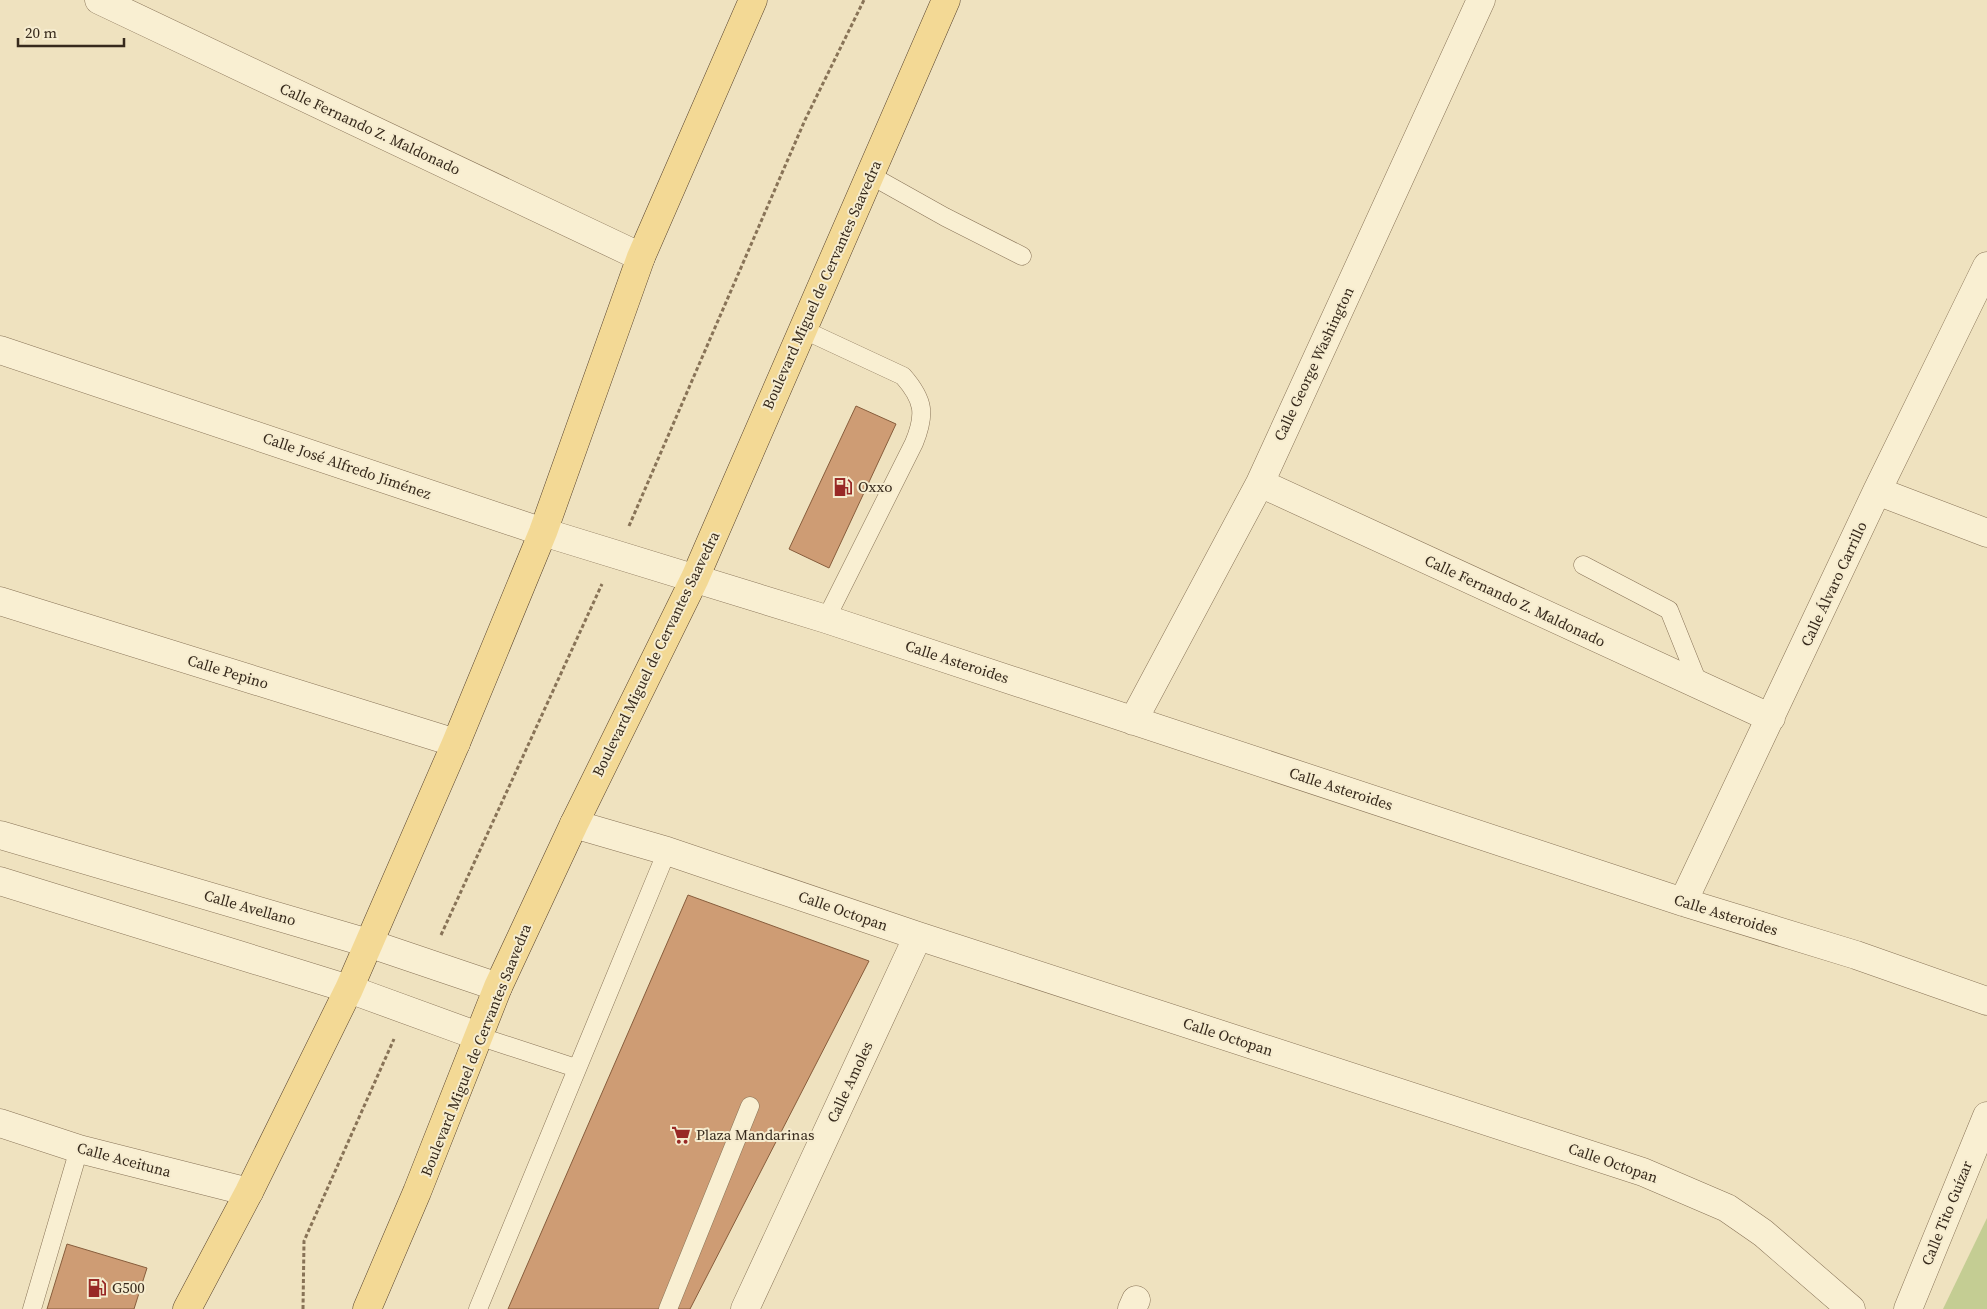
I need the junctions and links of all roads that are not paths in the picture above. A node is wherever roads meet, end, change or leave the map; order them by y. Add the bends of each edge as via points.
1 (99, 0) edge
2 (753, 0) edge
3 (946, 0) edge
4 (1481, 0) edge
5 (870, 175) junction
6 (1022, 256) dead end
7 (641, 257) junction
8 (1984, 280) edge
9 (802, 330) junction
10 (0, 350) edge
11 (1260, 483) junction
12 (1878, 491) junction
13 (543, 532) junction
14 (1987, 533) edge
15 (1583, 565) dead end
16 (695, 578) junction
17 (0, 601) edge
18 (826, 619) junction
19 (1699, 685) junction
20 (1771, 718) junction
21 (1133, 721) junction
22 (456, 743) junction
23 (574, 824) junction
24 (0, 835) edge
25 (667, 851) junction
26 (0, 880) edge
27 (1683, 902) junction
28 (918, 936) junction
29 (368, 943) junction
30 (498, 987) junction
31 (348, 989) junction
32 (1987, 1001) edge
33 (478, 1036) junction
34 (576, 1068) junction
35 (750, 1106) dead end
36 (1987, 1116) edge
37 (0, 1122) edge
38 (79, 1149) junction
39 (249, 1192) junction
40 (32, 1309) edge
41 (187, 1309) edge
42 (366, 1309) edge
43 (478, 1309) edge
44 (668, 1309) edge
45 (745, 1309) edge
46 (1851, 1309) edge
47 (1908, 1309) edge

1 - 7 street, Calle Fernando Z. Maldonado
2 - 7 main road
3 - 5 main road, Boulevard Miguel de Cervantes Saavedra
4 - 11 street, Calle George Washington
5 - 6 lane
5 - 9 main road, Boulevard Miguel de Cervantes Saavedra
7 - 13 main road
8 - 12 street, Calle Álvaro Carrillo
9 - 16 main road, Boulevard Miguel de Cervantes Saavedra
9 - 18 lane via 902,376 913,387 921,404 922,422 914,443
10 - 13 street, Calle José Alfredo Jiménez
11 - 19 street, Calle Fernando Z. Maldonado
11 - 21 street, Calle George Washington
12 - 14 street
12 - 20 street, Calle Álvaro Carrillo
13 - 16 street, Calle José Alfredo Jiménez
13 - 22 main road
15 - 19 lane via 1670,610
16 - 18 street, Calle Asteroides
16 - 23 main road, Boulevard Miguel de Cervantes Saavedra
17 - 22 street, Calle Pepino
18 - 21 street, Calle Asteroides
19 - 20 street, Calle Fernando Z. Maldonado
20 - 27 street, Calle Álvaro Carrillo
21 - 27 street, Calle Asteroides
22 - 29 main road
23 - 25 street, Calle Octopan
23 - 30 main road, Boulevard Miguel de Cervantes Saavedra
24 - 29 street, Calle Avellano
25 - 28 street, Calle Octopan
25 - 34 lane
26 - 31 street
27 - 32 street, Calle Asteroides via 1856,955
28 - 45 street, Calle Amoles
28 - 46 street, Calle Octopan via 1688,1189 1727,1208 1763,1233
29 - 30 street, Calle Avellano
29 - 31 main road
30 - 33 main road, Boulevard Miguel de Cervantes Saavedra
31 - 33 street
31 - 39 main road
33 - 34 lane
33 - 42 main road, Boulevard Miguel de Cervantes Saavedra via 417,1192
34 - 43 lane
35 - 44 lane
36 - 47 street, Calle Tito Guízar
37 - 38 street, Calle Aceituna
38 - 39 street, Calle Aceituna
38 - 40 lane
39 - 41 main road

